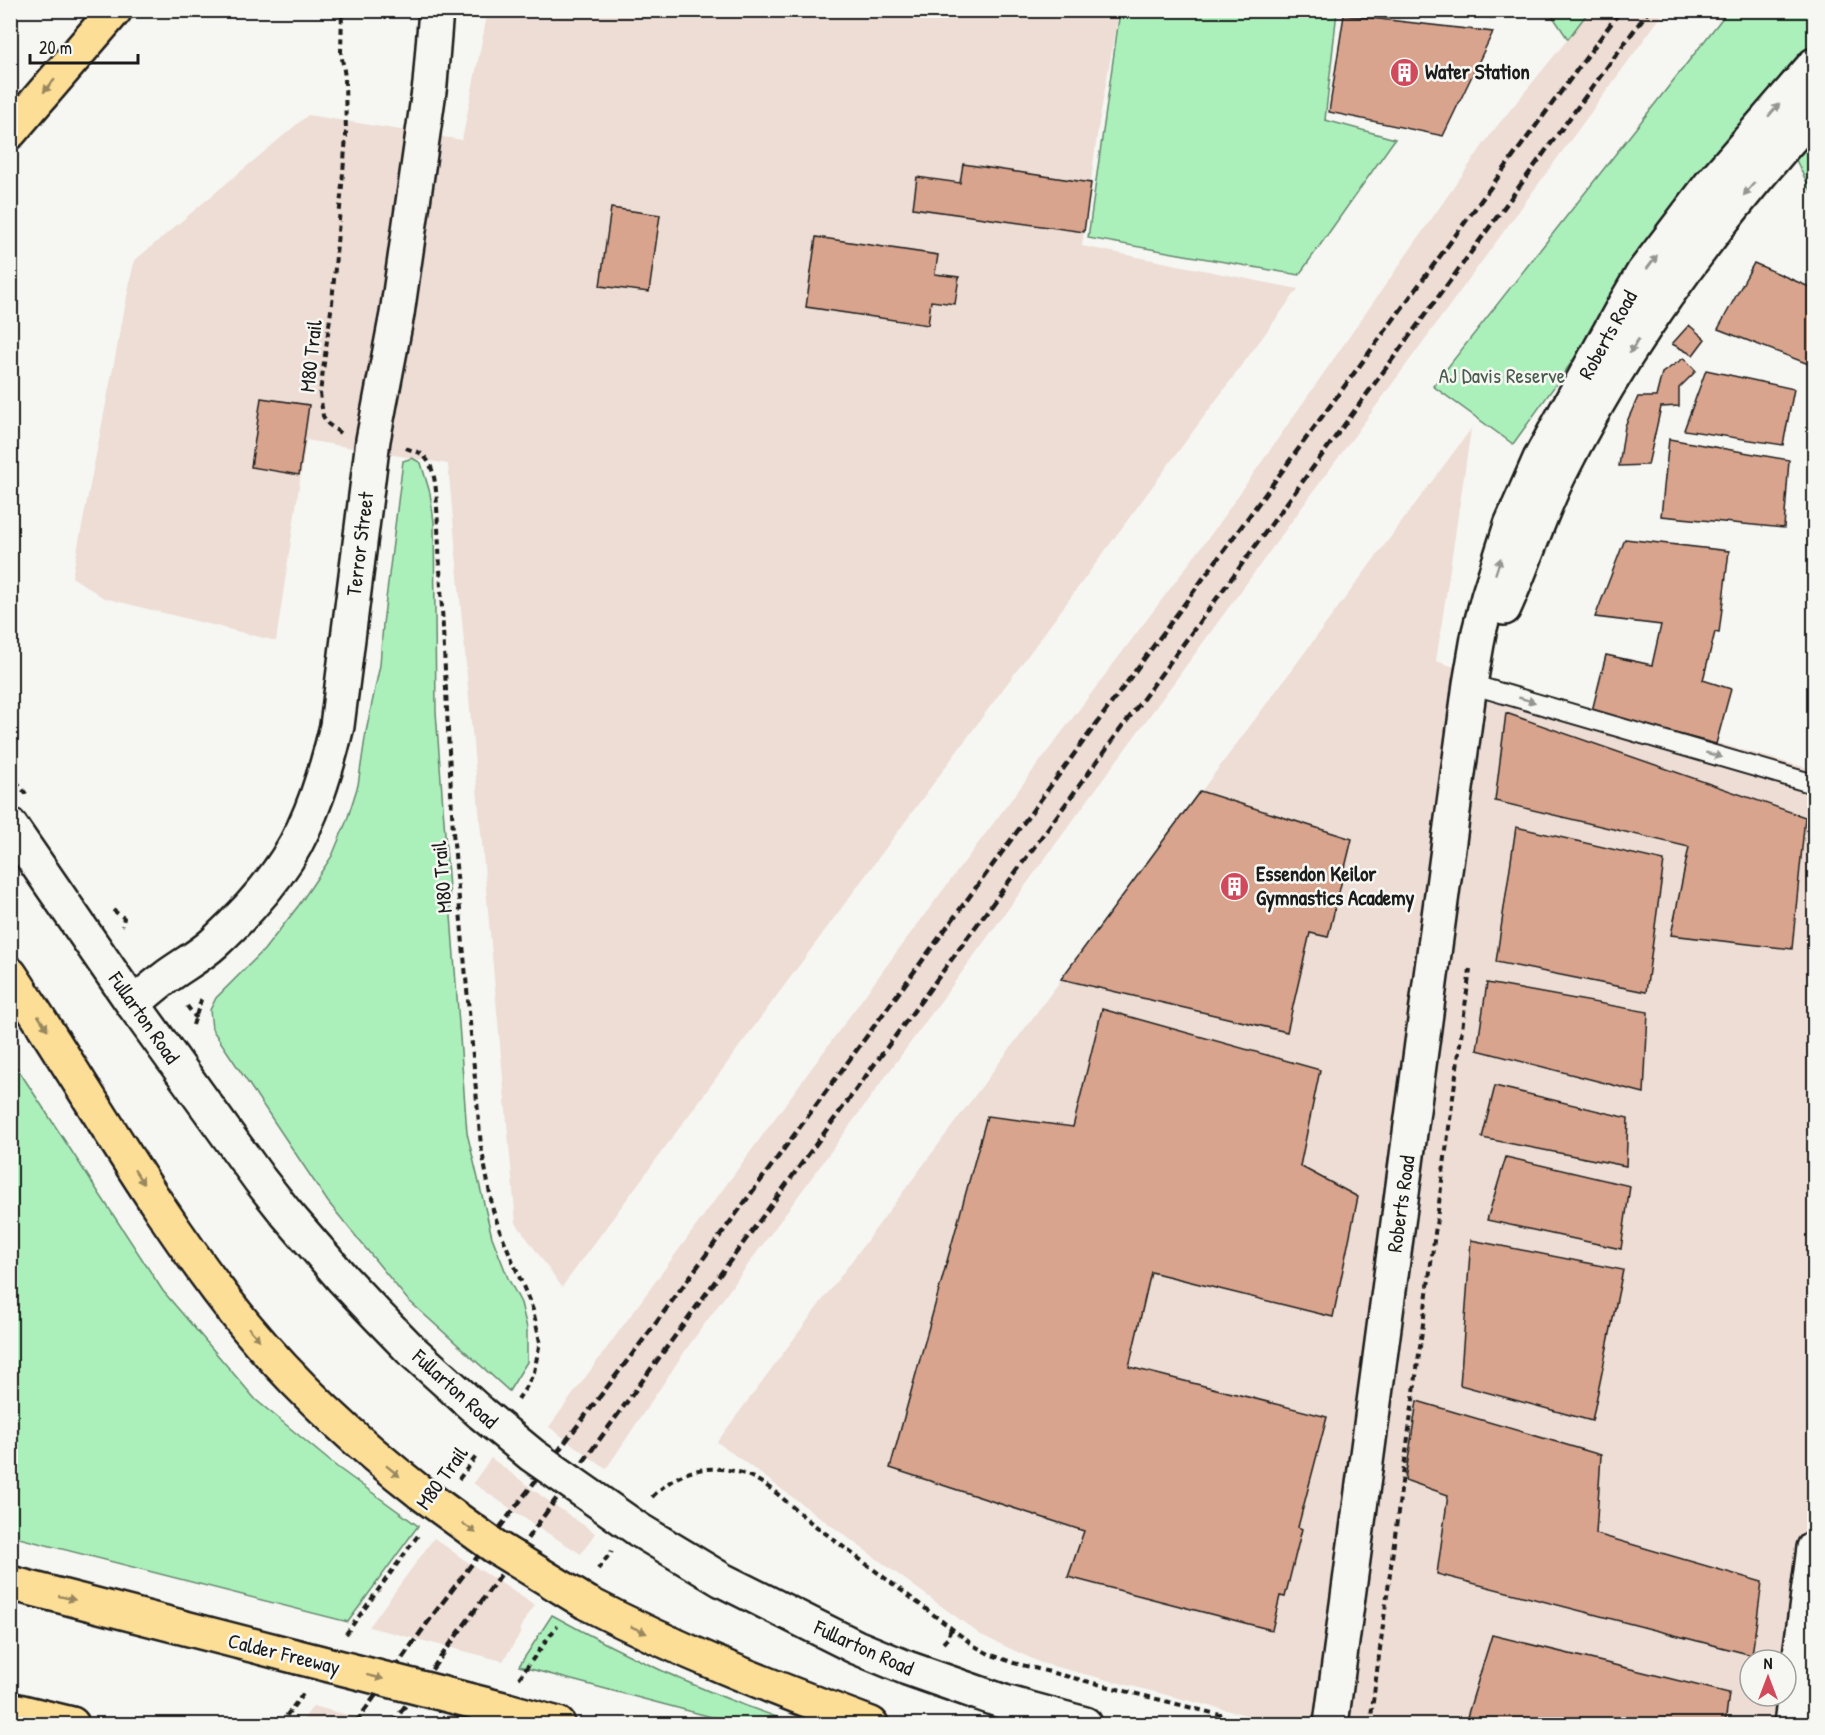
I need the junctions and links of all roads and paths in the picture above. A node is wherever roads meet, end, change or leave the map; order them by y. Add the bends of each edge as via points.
1 (115, 10) edge
2 (342, 10) edge
3 (436, 10) edge
4 (1815, 64) edge
5 (1815, 112) edge
6 (10, 132) edge
7 (373, 440) junction
8 (1470, 684) junction
9 (1815, 784) edge
10 (10, 825) edge
11 (1470, 968) dead end
12 (10, 974) edge
13 (133, 1004) junction
14 (513, 1406) dead end
15 (478, 1454) dead end
16 (457, 1483) dead end
17 (421, 1531) dead end
18 (1815, 1548) edge
19 (10, 1583) edge
20 (344, 1638) dead end
21 (1014, 1663) dead end
22 (303, 1672) junction
23 (10, 1709) edge
24 (72, 1725) edge
25 (280, 1725) edge
26 (558, 1725) edge
27 (871, 1725) edge
28 (1085, 1725) edge
29 (1256, 1725) edge
30 (1331, 1725) edge
31 (1370, 1725) edge
32 (1791, 1725) edge

1 -> 6 highway
2 - 7 path, M80 Trail via 346,137 321,406 323,416 334,430
3 - 7 street, Terror Street via 430,84 397,314
8 -> 4 street, Roberts Road via 1488,597 1511,525 1540,459 1626,302 1643,273 1710,185
5 -> 8 street, Roberts Road via 1708,240 1608,386 1559,475
7 - 13 street, Terror Street via 337,726 306,821 287,858 242,914 213,944
7 - 14 path, M80 Trail via 421,454 435,481 453,832 481,1146 493,1210 533,1310 540,1342 531,1379
8 -> 9 lane
8 - 30 street, Roberts Road
10 - 13 street, Fullarton Road
11 - 31 path
12 -> 27 highway, bridge via 165,1217 239,1317 282,1367 373,1455 494,1546 587,1604 748,1678
13 - 28 street, Fullarton Road, bridge via 260,1180 343,1279 404,1342 539,1460 639,1530 722,1580 856,1647 1004,1702
15 - 16 path, M80 Trail
17 - 20 path, M80 Trail
18 - 32 street
19 -> 22 highway, Calder Freeway
21 - 29 path
22 - 25 path
22 -> 26 highway, Calder Freeway, bridge via 507,1710
23 - 24 highway

